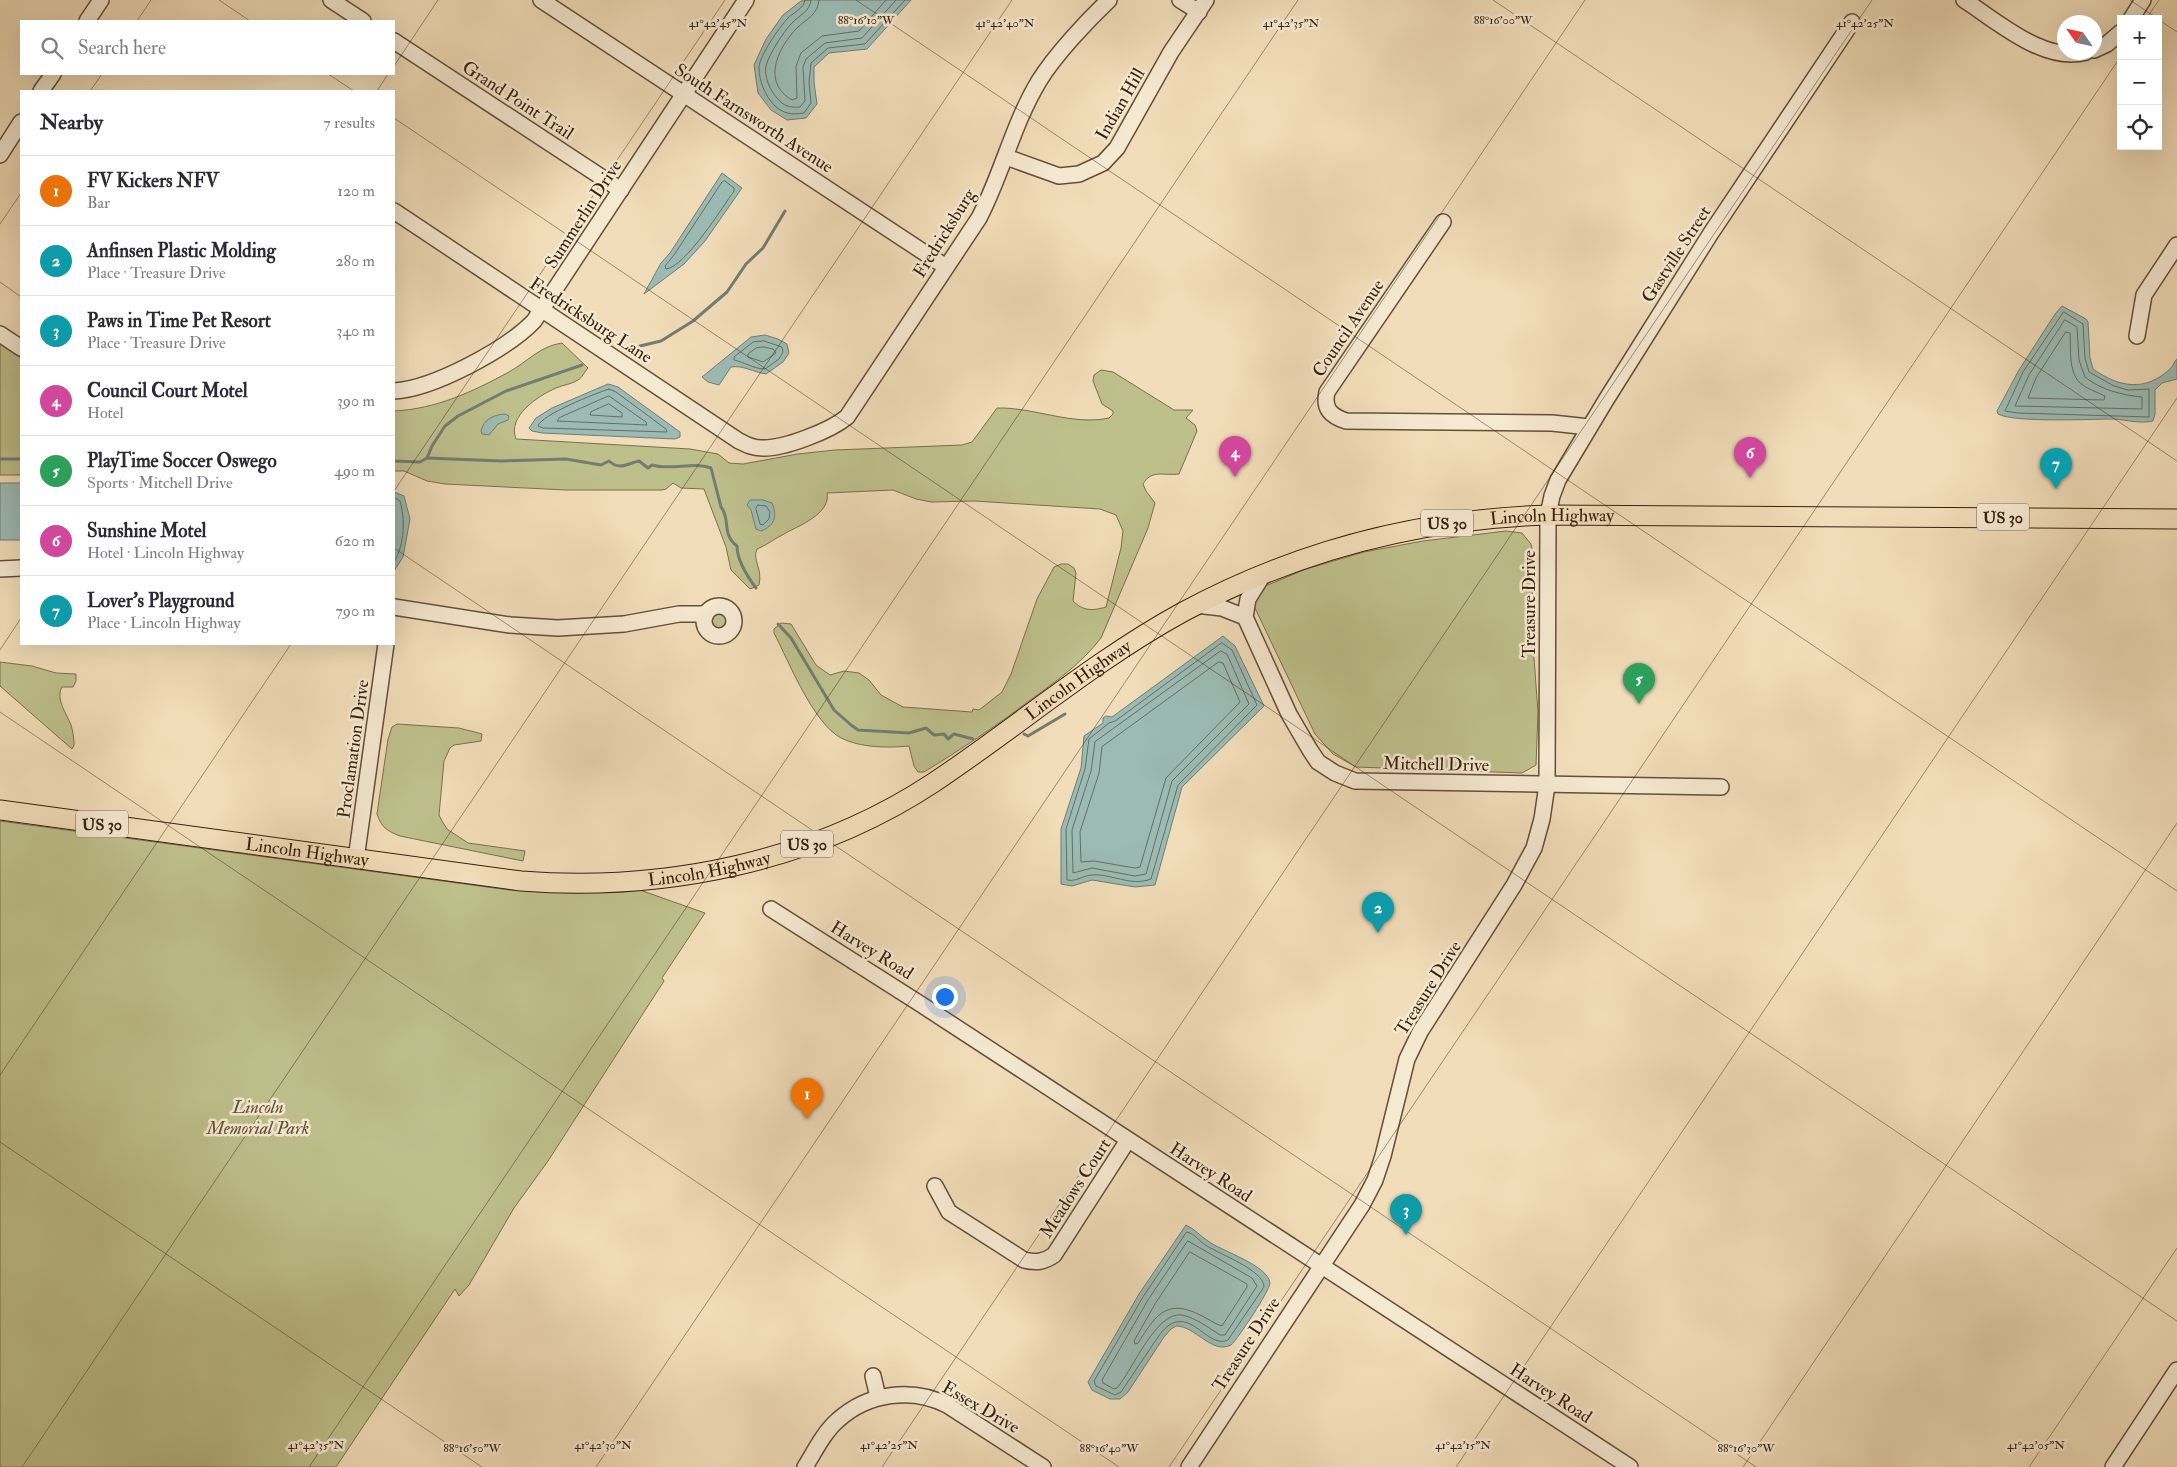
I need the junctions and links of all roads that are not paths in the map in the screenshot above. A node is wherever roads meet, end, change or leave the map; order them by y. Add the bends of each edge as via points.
1 (101, 0) edge
2 (331, 0) edge
3 (542, 0) edge
4 (1110, 0) edge
5 (1180, 0) edge
6 (1964, 0) edge
7 (2143, 0) edge
8 (738, 3) edge
9 (1202, 6) edge
10 (2134, 15) edge
11 (88, 20) edge
12 (361, 20) edge
13 (1852, 22) dead end
14 (2117, 35) edge
15 (395, 42) edge
16 (2102, 46) edge
17 (2057, 53) edge
18 (52, 75) edge
19 (42, 90) edge
20 (684, 94) junction
21 (20, 124) edge
22 (0, 154) edge
23 (1006, 157) junction
24 (621, 190) junction
25 (395, 212) edge
26 (1442, 222) dead end
27 (2177, 245) edge
28 (946, 267) junction
29 (542, 310) junction
30 (0, 334) edge
31 (2137, 336) dead end
32 (20, 347) edge
33 (395, 391) edge
34 (1589, 427) junction
35 (772, 448) joint
36 (1548, 515) junction
37 (2177, 519) edge
38 (20, 568) edge
39 (0, 569) edge
40 (1262, 575) junction
41 (1196, 605) junction
42 (395, 607) edge
43 (706, 614) dead end
44 (1245, 617) junction
45 (386, 645) edge
46 (1547, 785) junction
47 (1721, 787) dead end
48 (0, 810) edge
49 (356, 859) junction
50 (771, 909) dead end
51 (1128, 1140) junction
52 (934, 1186) dead end
53 (1320, 1265) junction
54 (2177, 1370) edge
55 (873, 1376) dead end
56 (878, 1398) junction
57 (804, 1467) edge
58 (1043, 1467) edge
59 (1189, 1467) edge
60 (1630, 1467) edge
61 (2113, 1467) edge

1 - 11 street
2 - 12 street
3 - 20 street, South Farnsworth Avenue
4 - 23 street, Fredricksburg via 1039,81
5 - 9 street
6 - 17 street via 2022,38 2044,50
7 - 10 street
8 - 20 street, Summerlin Drive
9 - 23 street, Indian Hill via 1171,52 1117,148 1102,163 1079,174 1059,176
13 - 34 street, Gastville Street via 1717,225
14 - 16 street
15 - 24 street, Grand Point Trail
18 - 19 street
20 - 24 street, Summerlin Drive
20 - 28 street, South Farnsworth Avenue
21 - 22 street
23 - 28 street, Fredricksburg via 979,218
24 - 29 street, Summerlin Drive
25 - 29 street, Fredricksburg Lane
26 - 34 street, Council Avenue via 1327,392 1326,407 1330,414 1346,421 1552,422
27 - 31 street via 2144,295
28 - 35 street, Fredricksburg via 847,417 832,426
29 - 33 street, Summerlin Drive via 526,329 500,348 442,378
29 - 35 street, Fredricksburg Lane via 749,446
30 - 32 street
34 - 36 street, Gastville Street via 1558,480
36 - 37 main road, Lincoln Highway / US 30
36 - 40 main road, Lincoln Highway / US 30 via 1475,519 1390,533
36 - 46 street, Treasure Drive
38 - 39 street
40 - 41 main road, Lincoln Highway / US 30
40 - 44 street via 1248,599
41 - 44 street via 1230,610
41 - 49 main road, Lincoln Highway / US 30 via 1119,652 930,785 851,827 753,862 647,880 561,884
42 - 43 street via 510,625 558,628 624,624 678,614
44 - 46 street, Mitchell Drive via 1289,714 1318,762 1335,773 1355,781
45 - 49 street, Proclamation Drive
46 - 47 street, Mitchell Drive
46 - 53 street, Treasure Drive via 1534,848 1420,1032 1407,1059 1375,1180 1362,1205
48 - 49 main road, Lincoln Highway / US 30
50 - 51 street, Harvey Road
51 - 52 street, Meadows Court via 1054,1255 1036,1263 1024,1260 949,1212
51 - 53 street, Harvey Road
53 - 59 street, Treasure Drive
53 - 60 street, Harvey Road
54 - 61 street
55 - 56 street
56 - 57 street, Essex Drive via 864,1402 838,1420
56 - 58 street, Essex Drive via 917,1395 941,1402

